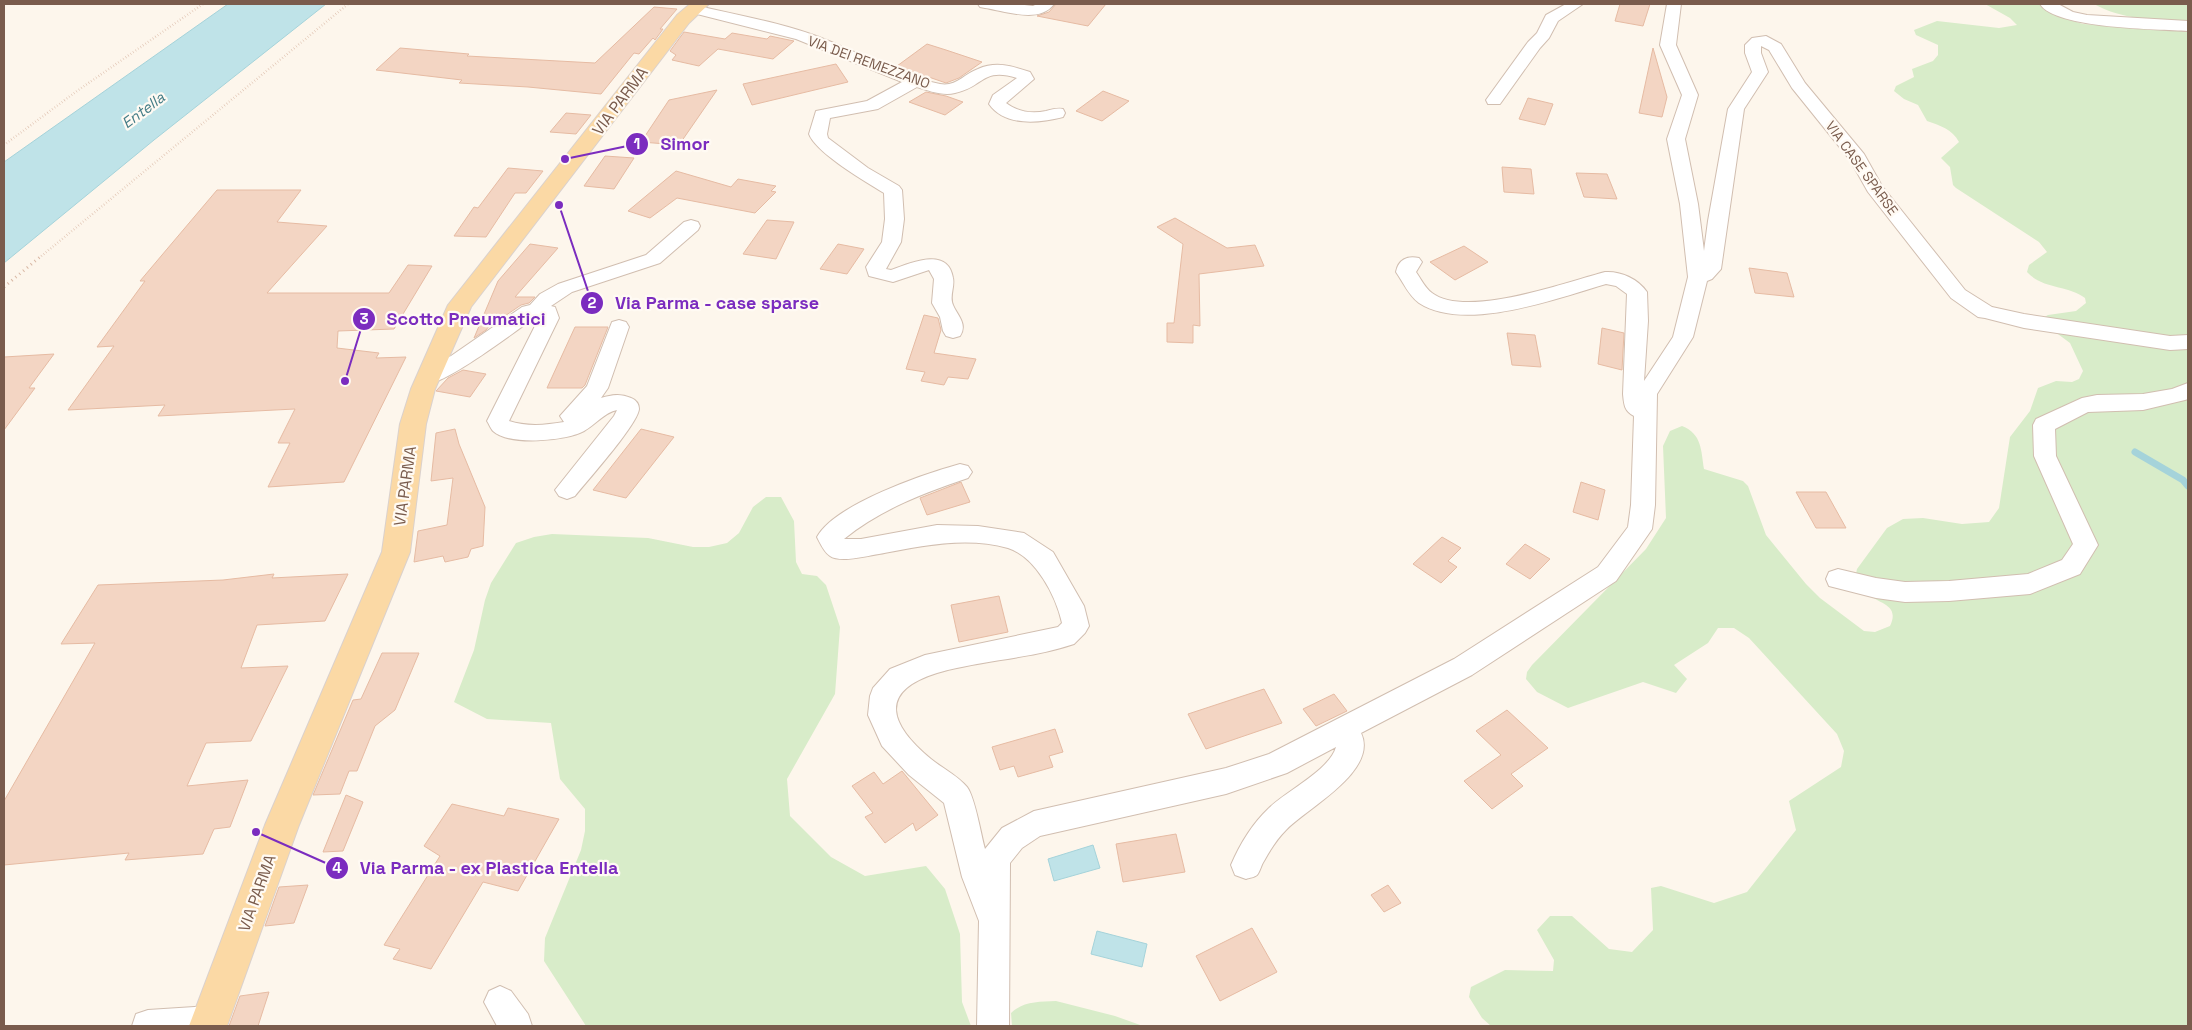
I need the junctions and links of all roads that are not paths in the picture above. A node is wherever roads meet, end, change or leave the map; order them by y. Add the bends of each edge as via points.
1 (985, 4) edge
2 (1047, 4) edge
3 (1576, 4) edge
4 (1674, 4) edge
5 (2047, 4) edge
6 (697, 6) edge
7 (2188, 26) edge
8 (916, 81) junction
9 (1494, 100) dead end
10 (1057, 113) dead end
11 (690, 226) dead end
12 (1412, 262) dead end
13 (1698, 277) junction
14 (536, 311) junction
15 (619, 328) dead end
16 (953, 331) dead end
17 (2188, 342) edge
18 (429, 376) junction
19 (2188, 390) edge
20 (1645, 413) junction
21 (552, 431) junction
22 (960, 472) dead end
23 (567, 490) dead end
24 (1838, 579) dead end
25 (1345, 729) junction
26 (1246, 865) dead end
27 (994, 924) junction
28 (209, 1024) edge
29 (148, 1026) edge
30 (993, 1026) edge

1 - 2 street via 1035,12
3 - 9 street via 1552,18 1544,35
4 - 13 street via 1668,45 1690,95 1676,139 1689,204
5 - 7 street via 2087,20
6 - 8 street, VIA DEI REMEZZANO via 801,36
6 - 18 main road, VIA PARMA via 683,19 460,305
8 - 10 street, VIA DEI REMEZZANO via 949,90 985,70 1010,69 1026,79 999,99 997,104 1001,108 1032,118
8 - 16 street via 872,104 822,114 818,134 827,146 893,190 890,247 876,272 894,276 917,265 931,264 939,268 943,276 941,303 951,317
11 - 14 street via 669,247 652,258 565,288 546,298
12 - 20 street via 1406,272 1423,295 1454,307 1500,306 1534,300 1605,278 1613,277 1625,282 1637,292 1639,308 1632,390 1636,408
13 - 17 street, VIA CASE SPARSE via 1705,276 1713,261 1736,109 1760,72 1752,53 1753,45 1757,41 1766,41 1775,47 1798,85 1858,158 1874,188 1958,294 1973,306 2024,321 2170,343
13 - 20 street via 1683,337 1646,392
14 - 18 street via 529,312 458,361
14 - 21 street via 548,312 549,318 498,421 501,426 524,432
15 - 21 street via 597,388
18 - 28 main road, VIA PARMA via 413,424 396,552 282,826
19 - 24 street via 2143,402 2082,406 2044,425 2044,456 2086,545 2071,567 2030,584 1949,591 1905,592
20 - 25 street via 1640,529 1607,574 1463,667
21 - 23 street via 577,426 610,403 628,406 625,417
22 - 27 street via 874,504 829,537 838,549 937,534 1015,540 1044,559 1071,606 1076,626 1065,636 934,663 899,676 883,696 882,715 892,737 919,766 957,796 977,877
25 - 26 street via 1351,741 1350,753 1332,776 1263,833
25 - 27 street via 1277,764 1226,781 1034,824 1012,838 995,859
27 - 30 street
28 - 29 street

